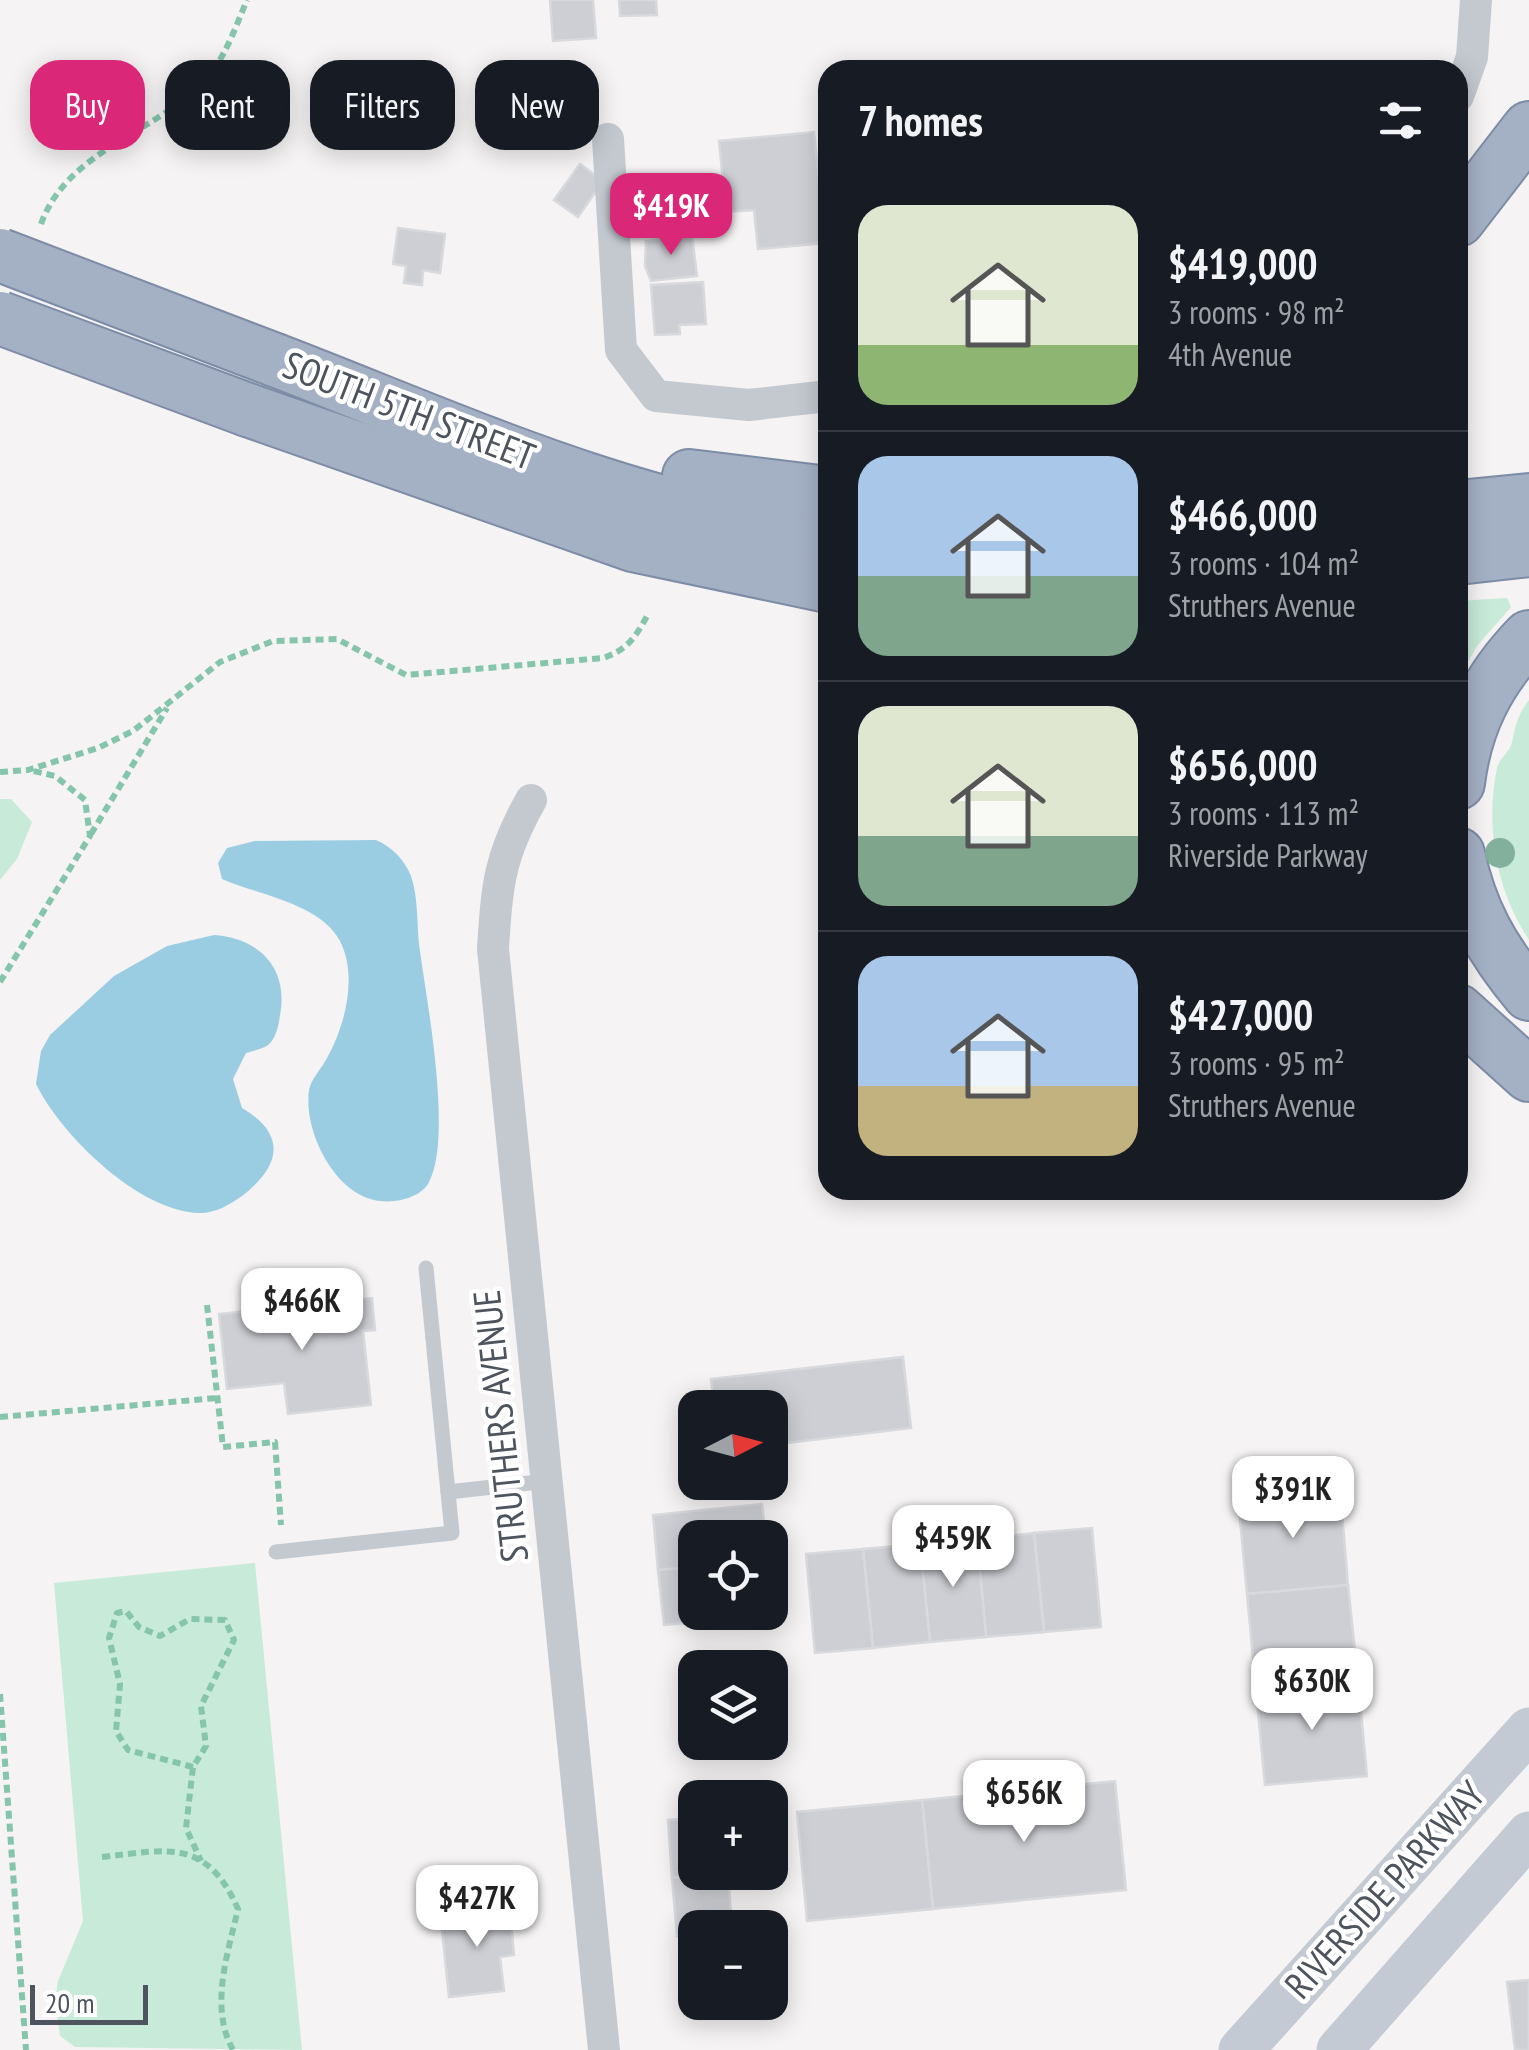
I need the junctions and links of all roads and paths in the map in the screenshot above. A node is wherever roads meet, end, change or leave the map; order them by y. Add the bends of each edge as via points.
1 (247, 0) edge
2 (1476, 0) edge
3 (1468, 68) edge
4 (1529, 128) edge
5 (608, 139) dead end
6 (1468, 207) edge
7 (19, 243) edge
8 (0, 318) edge
9 (818, 397) edge
10 (543, 463) junction
11 (818, 492) edge
12 (1529, 500) edge
13 (1468, 506) edge
14 (818, 532) edge
15 (1529, 550) edge
16 (678, 554) junction
17 (1468, 557) edge
18 (818, 584) edge
19 (818, 597) edge
20 (647, 616) dead end
21 (1529, 637) edge
22 (170, 702) junction
23 (1468, 733) edge
24 (28, 770) junction
25 (0, 772) edge
26 (531, 800) dead end
27 (90, 836) junction
28 (1468, 888) edge
29 (0, 982) edge
30 (1529, 994) edge
31 (1468, 1020) edge
32 (1529, 1075) edge
33 (426, 1268) dead end
34 (207, 1305) dead end
35 (217, 1398) junction
36 (0, 1416) edge
37 (546, 1481) junction
38 (448, 1492) junction
39 (280, 1552) joint
40 (0, 1694) edge
41 (1529, 1730) edge
42 (194, 1767) junction
43 (1529, 1834) edge
44 (102, 1857) dead end
45 (200, 1861) junction
46 (26, 2050) edge
47 (233, 2050) edge
48 (604, 2050) edge
49 (1240, 2050) edge
50 (1339, 2050) edge

1 - 7 path via 216,69 173,107 86,163
2 - 3 street
4 - 6 highway
5 - 9 street via 622,350 656,396 748,404
7 - 10 highway, SOUTH 5TH STREET, bridge via 275,360
8 - 16 highway, SOUTH 5TH STREET, bridge via 447,483
10 - 11 highway
10 - 14 highway, SOUTH 5TH STREET via 688,507
12 - 13 highway
15 - 17 highway
16 - 18 highway, SOUTH 5TH STREET
16 - 19 highway
20 - 22 path via 634,640 602,658 439,676 406,675 337,639 272,641 220,662
21 - 23 highway via 1504,663
22 - 24 path via 98,748
22 - 27 path
24 - 25 path
24 - 27 path via 71,785 85,800
26 - 37 street, STRUTHERS AVENUE via 506,843 493,949
27 - 29 path
28 - 30 highway via 1494,952
31 - 32 highway
33 - 38 lane
34 - 35 path
35 - 36 path
35 - 39 path via 223,1448 275,1442
37 - 38 lane
37 - 48 street, STRUTHERS AVENUE
38 - 39 lane via 452,1533
40 - 46 path
41 - 49 main road, RIVERSIDE PARKWAY
42 - 42 path via 206,1746 201,1706 234,1640 224,1620 190,1619 160,1636 139,1627 126,1611 117,1613 109,1638 120,1684 116,1732 128,1750
42 - 45 path via 186,1828
43 - 50 main road, RIVERSIDE PARKWAY
44 - 45 path via 180,1849
45 - 47 path via 229,1888 238,1909 222,1995

